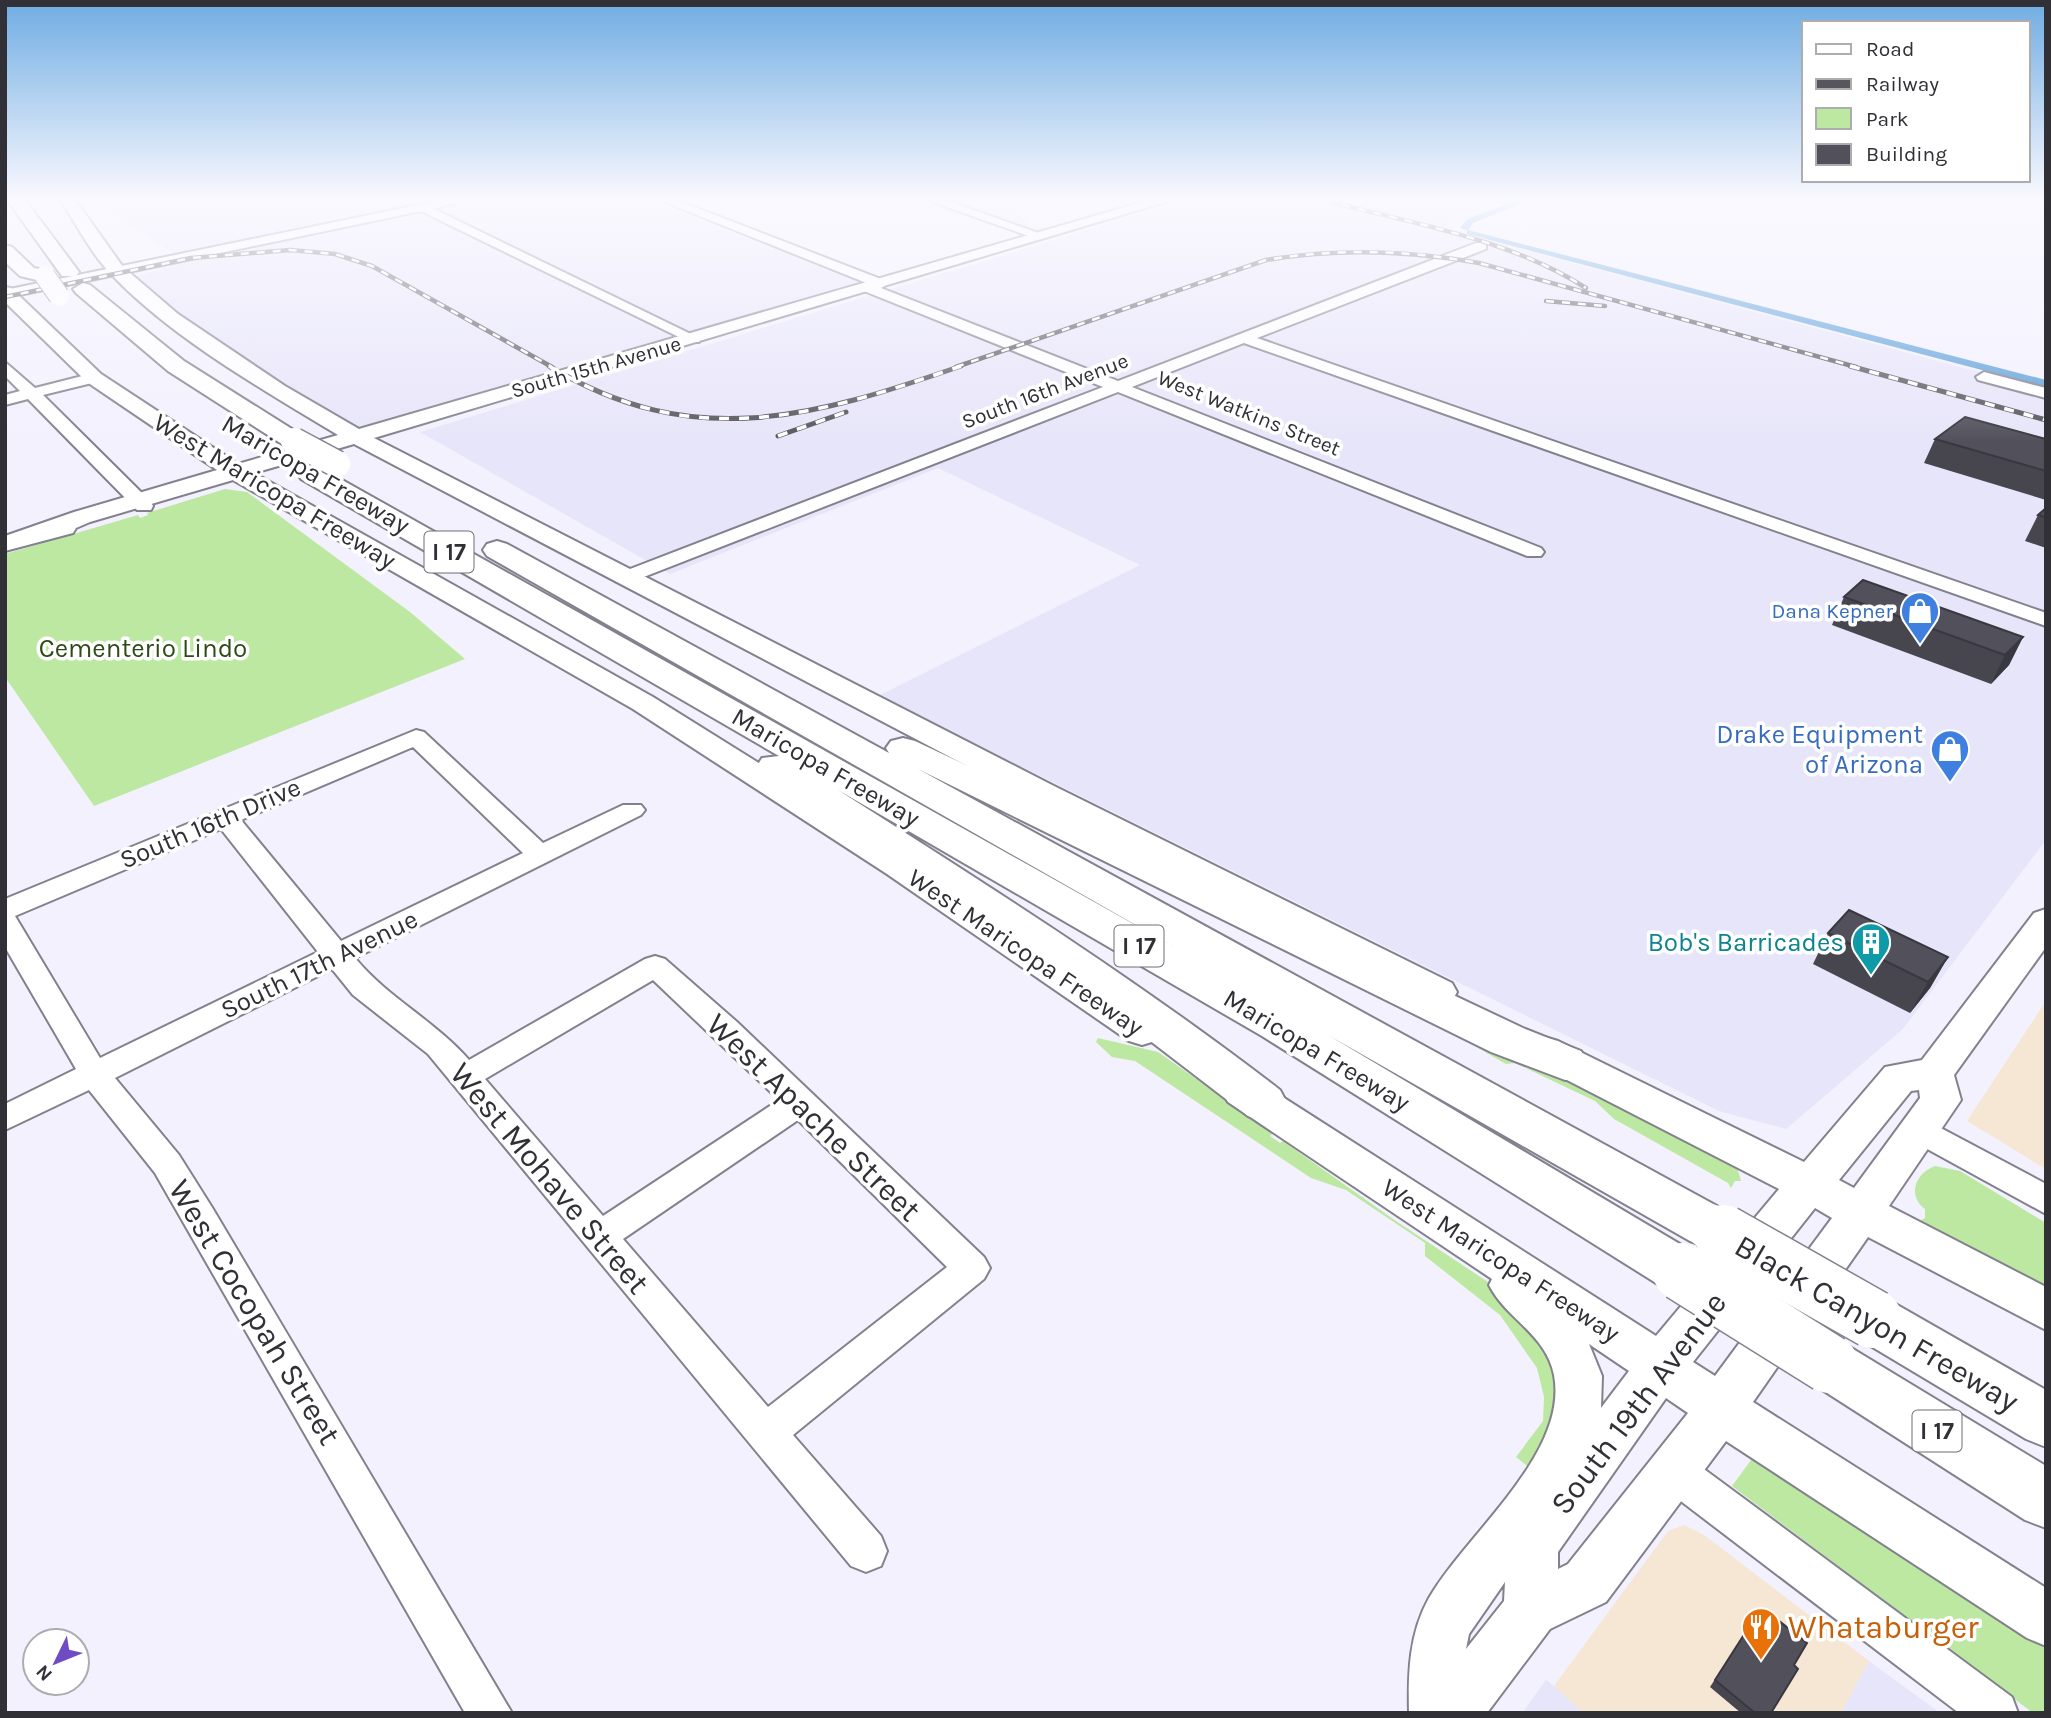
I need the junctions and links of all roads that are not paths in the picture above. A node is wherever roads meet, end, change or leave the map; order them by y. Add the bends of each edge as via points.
1 (49, 281) edge
2 (74, 281) edge
3 (76, 281) edge
4 (129, 281) edge
5 (574, 281) edge
6 (863, 281) edge
7 (891, 281) edge
8 (1390, 281) edge
9 (875, 286) junction
10 (7, 295) edge
11 (1244, 338) junction
12 (694, 339) junction
13 (5, 367) edge
14 (1984, 377) dead end
15 (94, 378) junction
16 (1122, 386) junction
17 (31, 393) junction
18 (2046, 393) edge
19 (5, 400) edge
20 (361, 438) junction
21 (239, 475) junction
22 (141, 503) junction
23 (5, 544) edge
24 (1534, 551) dead end
25 (624, 578) junction
26 (2046, 620) edge
27 (646, 631) junction
28 (588, 632) junction
29 (632, 810) dead end
30 (225, 817) junction
31 (540, 855) junction
32 (5, 909) edge
33 (2046, 921) edge
34 (5, 922) edge
35 (336, 956) junction
36 (655, 966) joint
37 (1565, 1063) junction
38 (1934, 1073) junction
39 (94, 1074) junction
40 (464, 1077) junction
41 (1264, 1102) junction
42 (799, 1103) junction
43 (5, 1118) edge
44 (1920, 1130) junction
45 (1810, 1185) junction
46 (2046, 1200) edge
47 (1862, 1213) junction
48 (1708, 1226) joint
49 (1457, 1233) junction
50 (600, 1236) junction
51 (1682, 1272) joint
52 (2046, 1310) edge
53 (1661, 1366) junction
54 (1720, 1408) junction
55 (2046, 1420) edge
56 (765, 1433) junction
57 (1675, 1472) junction
58 (2046, 1499) edge
59 (866, 1551) dead end
60 (1531, 1610) junction
61 (2046, 1619) edge
62 (490, 1713) edge
63 (1437, 1713) edge
64 (1452, 1713) edge
65 (1996, 1713) edge

1 - 28 highway, Maricopa Freeway / I 17, bridge via 104,335 178,391 267,448
2 - 10 street
3 - 27 highway, Maricopa Freeway / I 17, bridge via 176,366 294,441
4 - 20 main road via 212,348
5 - 12 street
6 - 9 street, West Watkins Street
7 - 9 main road, South 15th Avenue
8 - 11 street, South 16th Avenue
9 - 12 main road, South 15th Avenue
9 - 16 street, West Watkins Street
10 - 15 main road, West Maricopa Freeway
11 - 16 street, South 16th Avenue
11 - 26 street
12 - 20 main road, South 15th Avenue via 474,403 461,412
13 - 17 street
14 - 18 street
15 - 17 street
15 - 21 main road, West Maricopa Freeway
16 - 24 street, West Watkins Street
16 - 25 street, South 16th Avenue
17 - 19 street
17 - 22 street
20 - 21 main road, South 15th Avenue
20 - 25 main road
21 - 22 main road, South 15th Avenue
21 - 41 main road, West Maricopa Freeway via 643,704 899,866 1189,1063
22 - 23 main road, South 15th Avenue
25 - 37 main road via 1402,971
27 - 37 highway via 705,652 1435,1005
27 - 48 highway, Maricopa Freeway / I 17
28 - 41 highway via 597,650 1089,972 1189,1041
28 - 51 highway, Maricopa Freeway / I 17 via 1278,1025
29 - 31 street, South 17th Avenue
30 - 31 street, South 16th Drive via 416,737
30 - 32 street, South 16th Drive
30 - 35 street, West Mohave Street
31 - 35 street, South 17th Avenue
33 - 38 main road
34 - 39 street, West Cocopah Street
35 - 39 street, South 17th Avenue
35 - 40 street, West Mohave Street via 363,988 424,1032
36 - 40 street
36 - 42 street, West Apache Street
37 - 45 main road
38 - 44 main road via 1941,1101
38 - 45 main road, South 19th Avenue via 1899,1078
39 - 43 street, South 17th Avenue
39 - 62 street, West Cocopah Street via 167,1164
40 - 50 street, West Mohave Street
41 - 49 main road, West Maricopa Freeway
42 - 50 street
42 - 56 street, West Apache Street via 972,1268
44 - 46 street
44 - 47 main road
45 - 47 main road
45 - 53 main road, South 19th Avenue
47 - 52 main road
47 - 54 main road
48 - 55 highway, Black Canyon Freeway / I 17, bridge
49 - 53 main road, West Maricopa Freeway
49 - 63 main road via 1564,1340 1577,1372 1577,1413 1563,1453 1528,1509 1447,1619 1438,1663
50 - 56 street, West Mohave Street
51 - 58 highway, Black Canyon Freeway / I 17, bridge
53 - 54 main road, West Maricopa Freeway
53 - 60 main road, South 19th Avenue via 1532,1544
54 - 57 main road
54 - 61 main road, West Maricopa Freeway
56 - 59 street, West Mohave Street
57 - 60 main road via 1587,1583
57 - 65 street
60 - 64 main road

